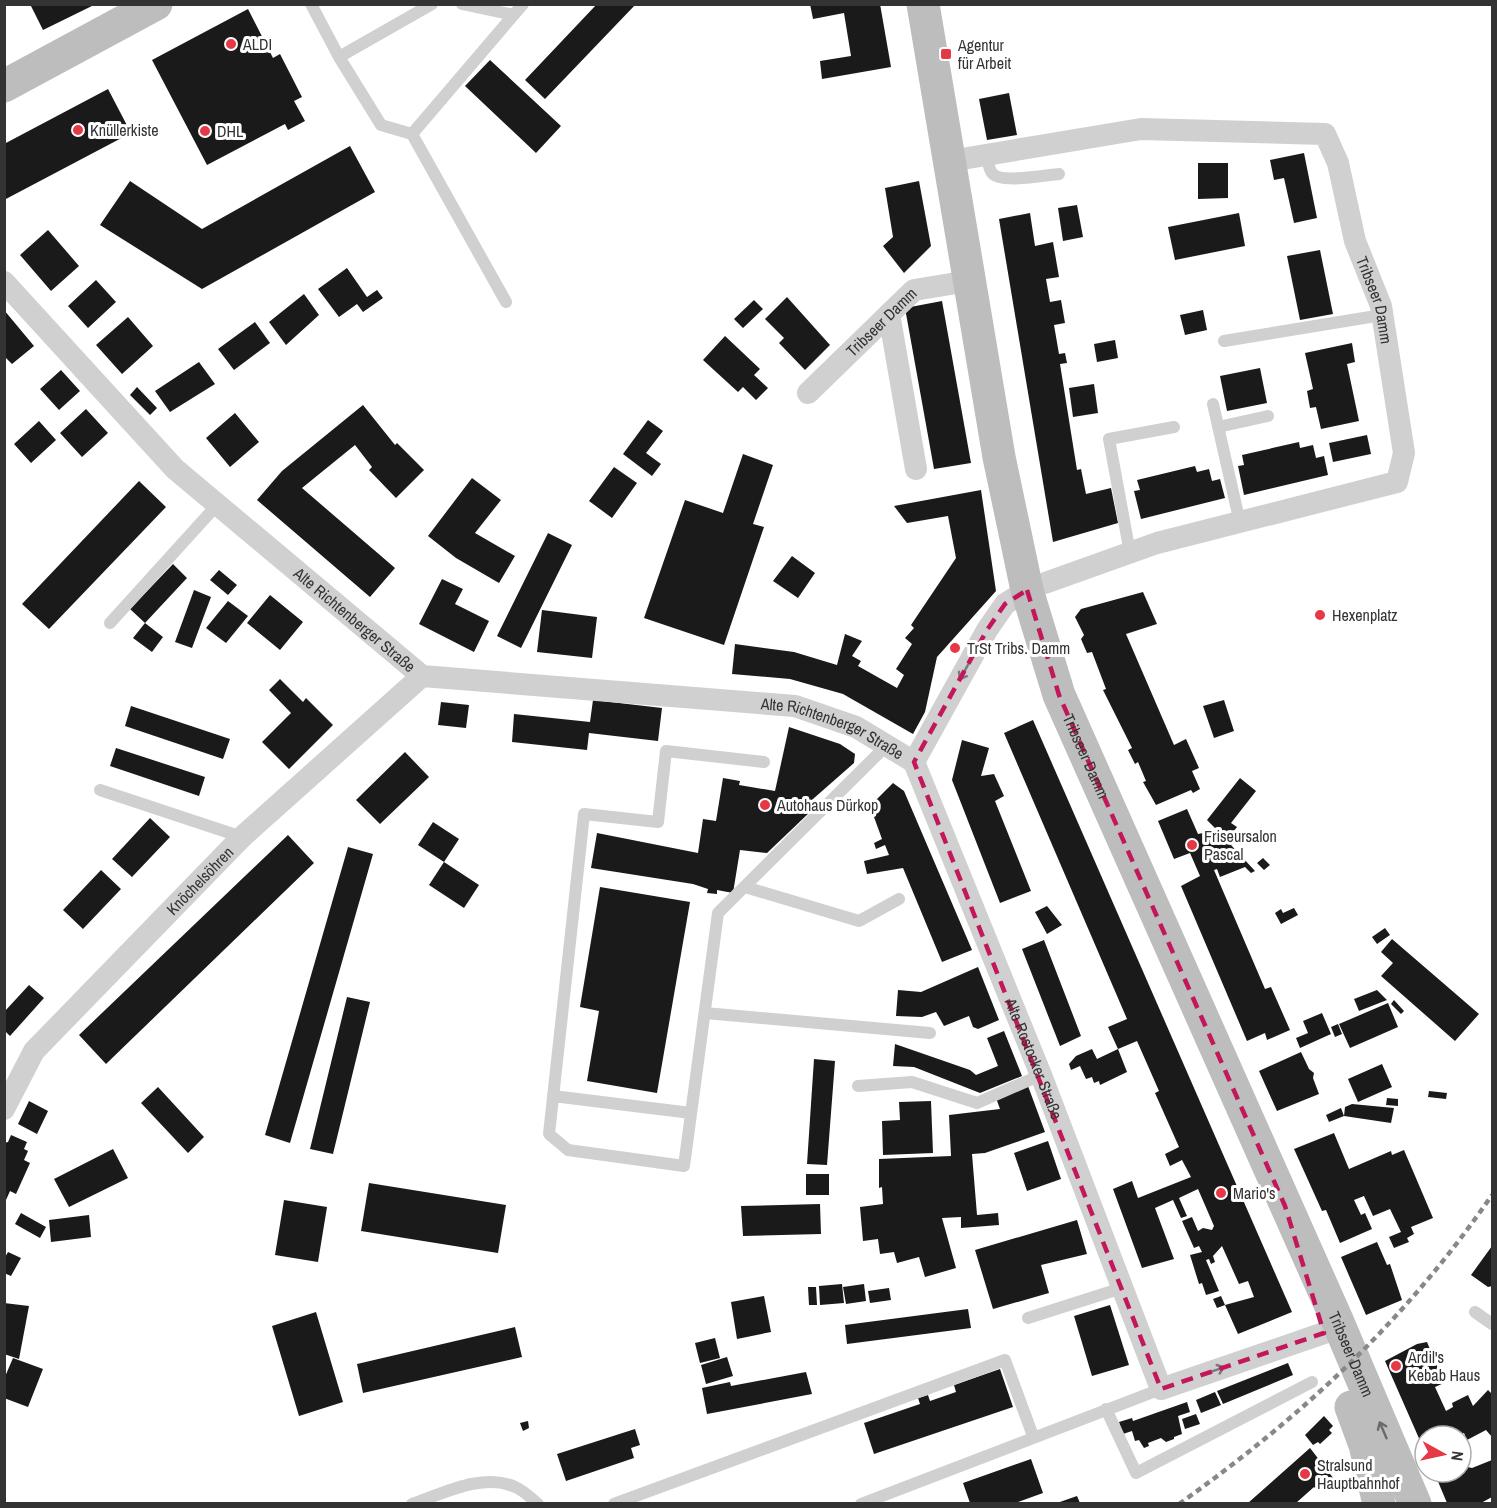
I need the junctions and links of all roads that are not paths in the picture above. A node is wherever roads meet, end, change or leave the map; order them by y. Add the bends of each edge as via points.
1 (156, 4) edge
2 (311, 4) edge
3 (432, 4) edge
4 (462, 4) edge
5 (523, 4) edge
6 (923, 4) edge
7 (514, 15) junction
8 (339, 57) junction
9 (4, 86) edge
10 (412, 134) junction
11 (987, 154) junction
12 (950, 161) junction
13 (1059, 174) dead end
14 (969, 281) junction
15 (4, 282) edge
16 (506, 302) dead end
17 (889, 314) junction
18 (1382, 315) junction
19 (1224, 341) dead end
20 (808, 393) dead end
21 (1214, 404) dead end
22 (1268, 416) dead end
23 (1174, 427) dead end
24 (1218, 427) junction
25 (916, 469) dead end
26 (217, 505) junction
27 (1240, 523) junction
28 (1130, 553) junction
29 (1026, 592) junction
30 (110, 623) dead end
31 (422, 676) junction
32 (886, 746) junction
33 (764, 762) dead end
34 (914, 762) junction
35 (100, 790) dead end
36 (242, 837) junction
37 (745, 887) junction
38 (900, 899) dead end
39 (705, 1013) junction
40 (930, 1033) dead end
41 (1041, 1076) junction
42 (858, 1086) dead end
43 (553, 1096) junction
44 (4, 1109) edge
45 (691, 1113) junction
46 (1285, 1206) junction
47 (1122, 1288) junction
48 (1475, 1312) dead end
49 (1028, 1318) dead end
50 (1492, 1324) edge
51 (1324, 1333) junction
52 (1312, 1382) dead end
53 (1161, 1389) junction
54 (1106, 1410) junction
55 (1033, 1436) junction
56 (412, 1503) edge
57 (538, 1503) edge
58 (614, 1503) edge
59 (861, 1503) edge
60 (1379, 1503) edge
61 (1414, 1503) edge

1 - 9 main road
2 - 8 lane
3 - 8 lane
4 - 7 lane
5 - 7 lane
6 - 12 main road, Tribseer Damm
7 - 10 lane
8 - 10 lane via 381,125
10 - 16 lane
11 - 12 street, Tribseer Damm
11 - 13 lane via 991,173 997,177
11 - 18 street, Tribseer Damm via 1141,129 1325,134 1338,163 1355,241
12 - 14 main road, Tribseer Damm
14 - 17 street, Tribseer Damm via 914,290
14 - 29 main road, Tribseer Damm
15 - 26 street, Alte Richtenberger Straße via 175,469
17 - 20 street, Tribseer Damm
17 - 25 street
18 - 19 lane
18 - 27 street, Tribseer Damm via 1404,453 1397,482
21 - 24 lane
22 - 24 lane
23 - 28 lane via 1109,439
24 - 27 lane
26 - 30 lane
26 - 31 street, Alte Richtenberger Straße
27 - 28 street, Tribseer Damm
28 - 29 street, Tribseer Damm
29 -> 34 street
29 - 46 main road, Tribseer Damm via 1059,695
31 - 32 street, Alte Richtenberger Straße via 795,706 856,727
31 - 36 street, Knöchelsöhren
32 - 34 street, Alte Richtenberger Straße
32 - 37 lane
33 - 43 lane via 666,751 658,822 584,814
34 - 41 street, Alte Rostocker Straße
35 - 36 lane
36 - 44 street, Knöchelsöhren via 34,1051
37 - 38 lane via 858,921
37 - 39 lane via 718,913
39 - 40 lane
39 - 45 lane
41 - 42 lane via 977,1102 912,1082
41 - 47 street, Alte Rostocker Straße
43 - 45 lane
43 - 45 lane via 549,1134 568,1150 684,1166
46 - 51 main road, Tribseer Damm
61 -> 46 main road, Tribseer Damm
47 - 49 lane
47 - 53 street, Alte Rostocker Straße
48 - 50 lane
53 -> 51 street
51 - 60 main road, Tribseer Damm via 1365,1445
52 - 54 lane via 1136,1473
53 - 54 lane
54 - 55 lane
55 - 58 lane via 1005,1360
55 - 59 lane
56 - 57 lane via 472,1484 494,1483 514,1486

